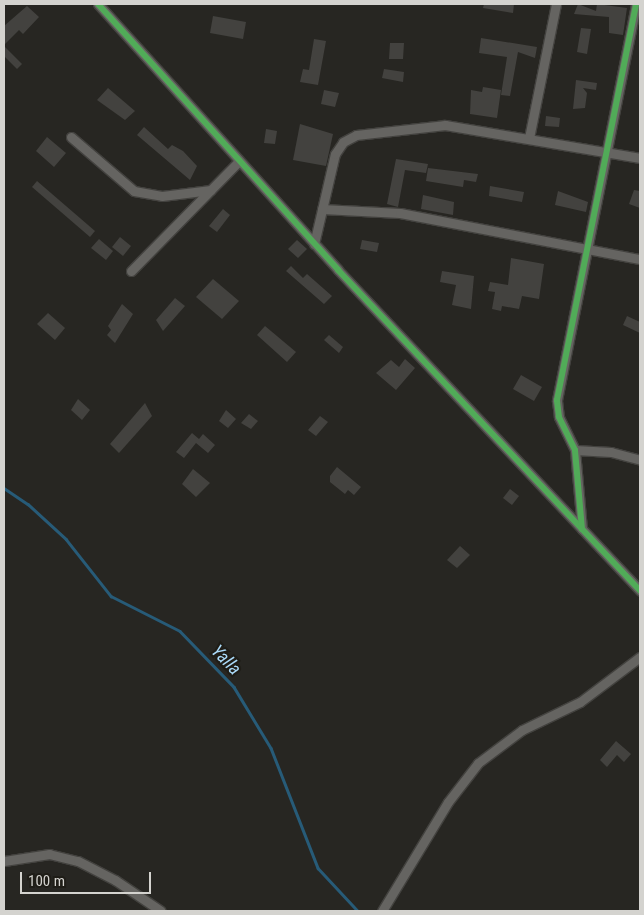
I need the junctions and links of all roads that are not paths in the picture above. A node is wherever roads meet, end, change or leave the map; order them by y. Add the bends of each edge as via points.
1 (556, 4) edge
2 (636, 4) edge
3 (102, 6) edge
4 (72, 137) dead end
5 (529, 138) junction
6 (605, 152) junction
7 (640, 158) edge
8 (239, 162) junction
9 (211, 190) junction
10 (322, 208) junction
11 (314, 244) junction
12 (584, 249) junction
13 (640, 259) edge
14 (131, 271) dead end
15 (575, 450) junction
16 (640, 460) edge
17 (582, 529) junction
18 (640, 592) edge
19 (640, 657) edge
20 (4, 861) edge
21 (161, 911) edge
22 (382, 911) edge

1 - 5 street
2 - 6 street
3 - 8 street
4 - 9 street via 134,191 162,196
5 - 6 street
5 - 10 street via 445,125 356,135 343,142 335,154
6 - 7 street
6 - 12 street
8 - 9 street
8 - 11 street
9 - 14 street
10 - 11 street
10 - 12 street via 400,213
11 - 17 street
12 - 13 street
12 - 15 street via 557,400 559,417
15 - 16 street via 611,452
15 - 17 street
17 - 18 street
19 - 22 street via 580,702 522,730 478,763 443,809
20 - 21 street via 49,854 78,860 116,880

